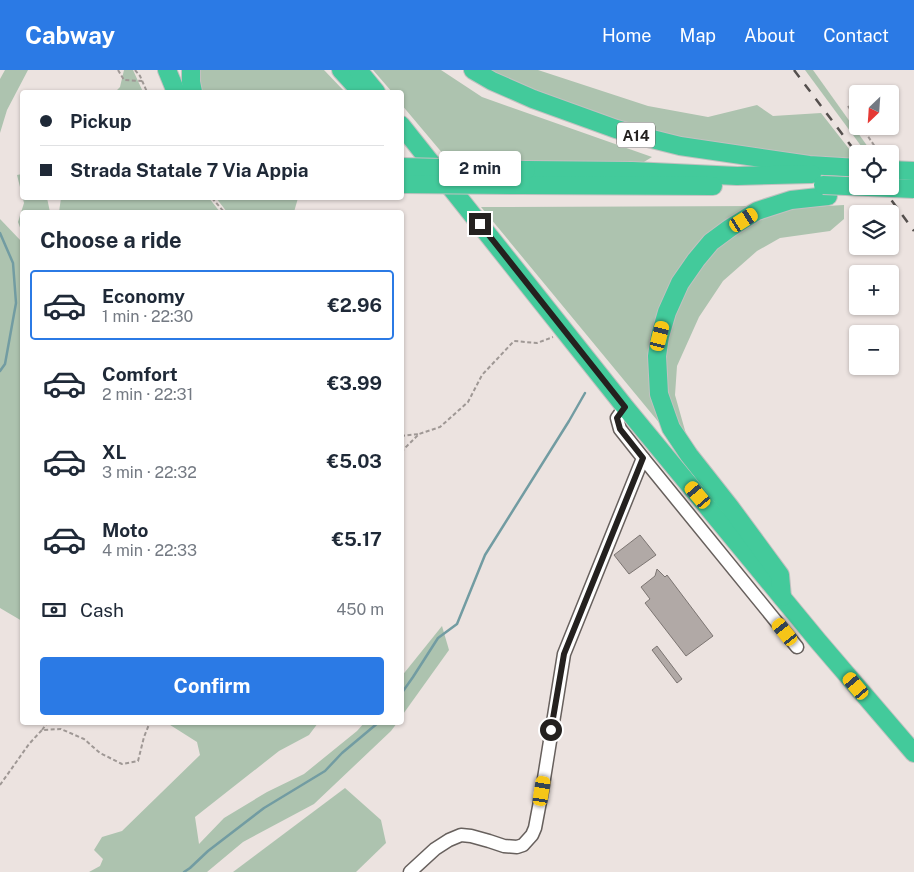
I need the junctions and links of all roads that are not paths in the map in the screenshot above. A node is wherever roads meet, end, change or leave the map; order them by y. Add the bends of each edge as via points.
1 (167, 70) edge
2 (191, 70) edge
3 (341, 70) edge
4 (358, 70) edge
5 (473, 70) edge
6 (175, 90) edge
7 (193, 90) edge
8 (359, 90) edge
9 (374, 90) edge
10 (404, 129) edge
11 (404, 136) edge
12 (419, 148) junction
13 (404, 167) edge
14 (849, 171) edge
15 (899, 171) edge
16 (914, 172) edge
17 (849, 175) edge
18 (524, 177) junction
19 (818, 180) junction
20 (404, 184) edge
21 (914, 189) edge
22 (914, 193) edge
23 (625, 407) junction
24 (643, 458) junction
25 (782, 598) junction
26 (797, 647) dead end
27 (890, 726) junction
28 (914, 753) edge
29 (914, 767) edge
30 (410, 872) edge

1 - 6 highway
2 - 7 highway
3 - 8 highway
4 - 9 highway
5 - 19 highway, A14 via 533,99 616,129
10 - 12 highway
11 - 12 highway
12 - 23 highway
13 - 18 highway, A14, bridge
14 - 19 highway, A14
15 - 16 highway, bridge
17 - 19 highway, A14
18 - 19 highway, A14 via 665,186
18 - 20 highway, A14, bridge
19 - 21 highway, A14, bridge
19 - 22 highway, A14
19 - 25 highway, A14 via 790,200 757,211 712,242 680,283 666,312 657,356 660,394 671,428 780,575
23 - 24 street via 617,418 620,429
23 - 25 highway
24 - 26 street
24 - 30 street via 564,654 532,835 517,847 461,835 435,849
25 - 27 highway
27 - 28 highway
27 - 29 highway

